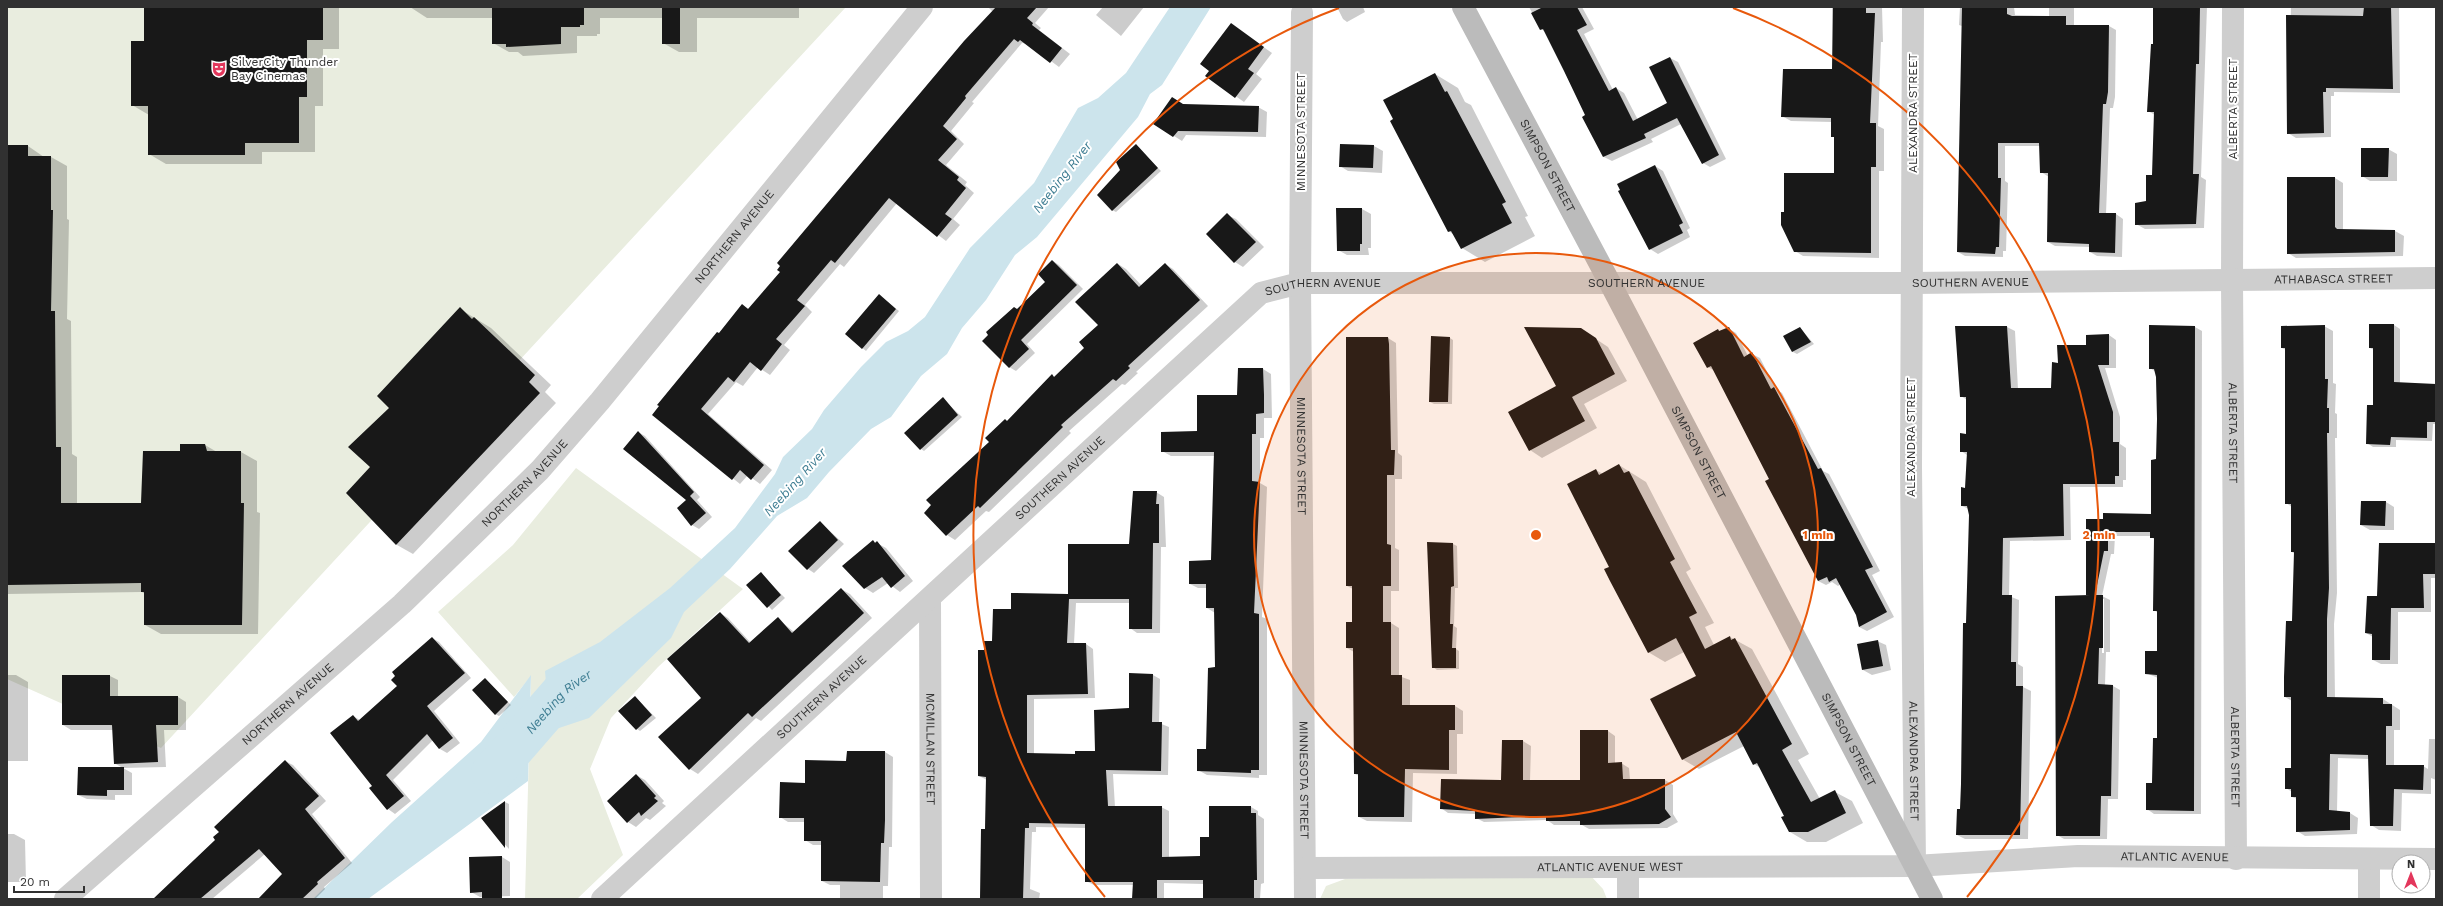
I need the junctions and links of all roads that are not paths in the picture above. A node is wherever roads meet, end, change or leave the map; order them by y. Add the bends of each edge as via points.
1 (922, 7) edge
2 (1463, 7) edge
3 (1913, 7) edge
4 (2233, 7) edge
5 (1302, 13) dead end
6 (2436, 278) edge
7 (2232, 280) junction
8 (1300, 283) junction
9 (1610, 283) junction
10 (1912, 283) junction
11 (930, 599) junction
12 (2236, 859) junction
13 (2368, 859) junction
14 (2436, 859) edge
15 (1915, 866) junction
16 (1628, 867) junction
17 (1305, 868) junction
18 (65, 899) edge
19 (602, 899) edge
20 (931, 899) edge
21 (1305, 899) edge
22 (1628, 899) edge
23 (1932, 899) edge
24 (2369, 899) edge

1 - 18 street, NORTHERN AVENUE via 600,401 540,470 402,604
2 - 9 main road, SIMPSON STREET
3 - 10 street, ALEXANDRA STREET
4 - 7 street, ALBERTA STREET
5 - 8 street, MINNESOTA STREET
6 - 7 street, ATHABASCA STREET
7 - 10 street, SOUTHERN AVENUE
7 - 12 street, ALBERTA STREET
8 - 9 street, SOUTHERN AVENUE
8 - 11 street, SOUTHERN AVENUE via 1261,293
8 - 17 street, MINNESOTA STREET
9 - 10 street, SOUTHERN AVENUE
9 - 15 main road, SIMPSON STREET
10 - 15 street, ALEXANDRA STREET
11 - 19 street, SOUTHERN AVENUE
11 - 20 street, MCMILLAN STREET
12 - 13 street, ATLANTIC AVENUE
12 - 15 street, ATLANTIC AVENUE via 2078,856
13 - 14 street, ATLANTIC AVENUE
13 - 24 street
15 - 16 street, ATLANTIC AVENUE WEST
15 - 23 main road, SIMPSON STREET
16 - 17 street, ATLANTIC AVENUE WEST
16 - 22 street
17 - 21 street, MINNESOTA STREET

